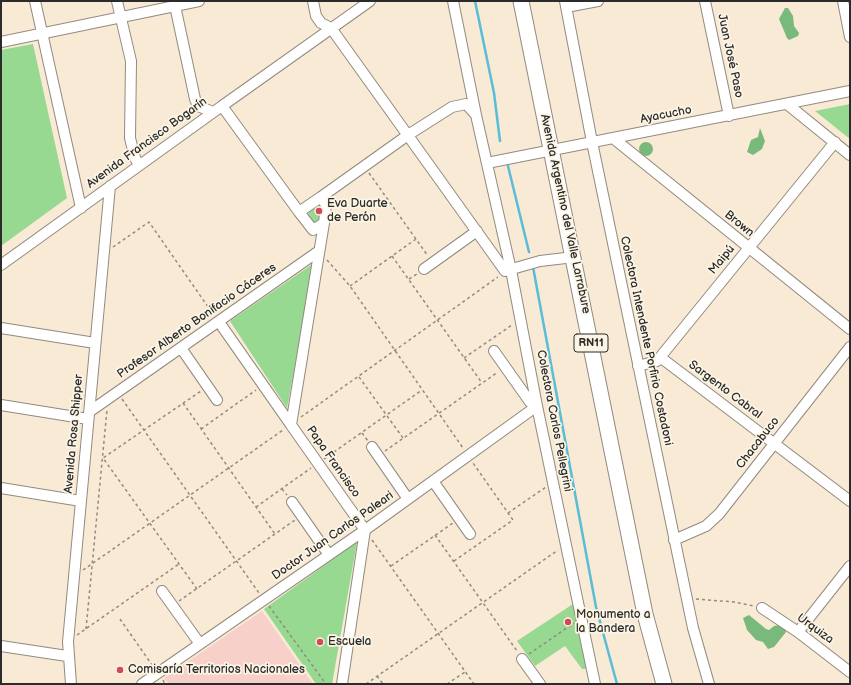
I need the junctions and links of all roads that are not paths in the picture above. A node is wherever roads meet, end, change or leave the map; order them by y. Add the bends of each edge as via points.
1 (35, 1) edge
2 (117, 1) edge
3 (199, 1) edge
4 (313, 1) edge
5 (370, 1) edge
6 (453, 1) edge
7 (521, 1) edge
8 (705, 1) edge
9 (843, 1) edge
10 (591, 2) edge
11 (175, 3) edge
12 (566, 4) edge
13 (120, 17) junction
14 (331, 28) junction
15 (42, 34) junction
16 (850, 37) edge
17 (1, 42) edge
18 (850, 91) edge
19 (787, 104) junction
20 (222, 106) junction
21 (213, 112) junction
22 (476, 115) junction
23 (729, 116) junction
24 (408, 135) junction
25 (613, 138) junction
26 (592, 142) junction
27 (835, 142) junction
28 (552, 150) junction
29 (850, 154) edge
30 (487, 162) junction
31 (139, 165) junction
32 (110, 186) junction
33 (321, 197) junction
34 (81, 208) junction
35 (299, 212) junction
36 (324, 223) junction
37 (313, 230) junction
38 (477, 231) junction
39 (320, 246) junction
40 (749, 248) junction
41 (574, 257) junction
42 (1, 265) edge
43 (428, 266) road end
44 (508, 271) junction
45 (219, 322) junction
46 (1, 328) edge
47 (850, 329) edge
48 (95, 343) junction
49 (850, 347) edge
50 (181, 348) junction
51 (494, 351) dead end
52 (660, 357) junction
53 (638, 366) junction
54 (217, 400) dead end
55 (1, 405) edge
56 (537, 406) junction
57 (88, 416) junction
58 (290, 425) junction
59 (774, 444) junction
60 (372, 447) dead end
61 (433, 481) junction
62 (1, 488) edge
63 (408, 499) junction
64 (81, 501) junction
65 (850, 501) edge
66 (292, 502) dead end
67 (365, 530) junction
68 (470, 534) dead end
69 (674, 540) junction
70 (329, 555) junction
71 (850, 566) edge
72 (162, 591) dead end
73 (762, 608) road end
74 (798, 632) junction
75 (200, 644) junction
76 (1, 646) edge
77 (67, 656) junction
78 (522, 659) road end
79 (850, 672) edge
80 (71, 684) edge
81 (142, 684) edge
82 (342, 684) edge
83 (540, 684) edge
84 (594, 684) edge
85 (664, 684) edge
86 (709, 684) edge

1 - 15 street
2 - 13 street
3 - 11 street
4 - 14 street via 316,16 321,23
5 - 14 street
6 - 22 street, Colectora Carlos Pellegrini
7 - 28 highway, Avenida Argentino del Valle Larrabure / RN11
8 - 23 street, Juan José Paso
9 - 16 street
10 - 12 street
11 - 13 street
11 - 21 street via 195,99 198,106
12 - 26 street, Colectora Intendente Porfirio Costadoni
13 - 15 street
13 - 31 street via 131,66 130,138
14 - 20 street
14 - 24 street
15 - 17 street
15 - 34 street
18 - 19 street, Ayacucho
19 - 23 street, Ayacucho
19 - 27 street
20 - 21 street, Avenida Francisco Bogarín
20 - 35 street, Avenida Francisco Bogarín
21 - 31 street, Avenida Francisco Bogarín
22 - 24 street via 466,104 458,105
22 - 30 street, Colectora Carlos Pellegrini
23 - 25 street, Ayacucho
24 - 33 street
24 - 38 street
25 - 26 street, Ayacucho
25 - 40 street, Brown
26 - 28 street, Ayacucho
26 - 53 street, Colectora Intendente Porfirio Costadoni
27 - 29 street
27 - 40 street, Maipú
28 - 30 street, Ayacucho
28 - 41 highway, Avenida Argentino del Valle Larrabure / RN11
30 - 44 street, Colectora Carlos Pellegrini
31 - 32 street, Avenida Francisco Bogarín
32 - 34 street, Avenida Francisco Bogarín
32 - 48 street, Avenida Rosa Shipper
33 - 35 street
33 - 36 street, Papa Francisco via 326,205
34 - 42 street, Avenida Francisco Bogarín
35 - 37 street, Avenida Francisco Bogarín
36 - 37 street
36 - 39 street, Papa Francisco
37 - 39 street
38 - 43 street
38 - 44 street
39 - 45 street, Profesor Alberto Bonifacio Cáceres
39 - 58 street, Papa Francisco
40 - 47 street, Brown
40 - 52 street, Maipú
41 - 44 street via 540,260
41 - 85 highway, Avenida Argentino del Valle Larrabure / RN11 via 645,614
44 - 56 street, Colectora Carlos Pellegrini
45 - 50 street, Profesor Alberto Bonifacio Cáceres
45 - 58 street
46 - 48 street
48 - 57 street, Avenida Rosa Shipper
49 - 59 street, Chacabuco
50 - 54 street
50 - 57 street, Profesor Alberto Bonifacio Cáceres
51 - 56 street via 530,402
52 - 53 street, Maipú via 657,361
52 - 59 street, Sargento Cabral
53 - 69 street, Colectora Intendente Porfirio Costadoni
55 - 57 street
56 - 61 street, Doctor Juan Carlos Paleari
56 - 84 street, Colectora Carlos Pellegrini
57 - 64 street, Avenida Rosa Shipper
58 - 67 street, Papa Francisco
59 - 65 street, Sargento Cabral
59 - 69 street, Chacabuco via 719,514 706,526
60 - 63 street
61 - 63 street, Doctor Juan Carlos Paleari
61 - 68 street
62 - 64 street
63 - 67 street, Doctor Juan Carlos Paleari
64 - 77 street, Avenida Rosa Shipper
66 - 70 street
67 - 70 street, Doctor Juan Carlos Paleari
67 - 82 street
69 - 86 street, Colectora Intendente Porfirio Costadoni via 693,628
70 - 75 street, Doctor Juan Carlos Paleari
71 - 74 street
72 - 75 street
73 - 74 street, Urquiza
74 - 79 street, Urquiza
75 - 81 street, Doctor Juan Carlos Paleari
76 - 77 street
77 - 80 street, Avenida Rosa Shipper
78 - 83 street

